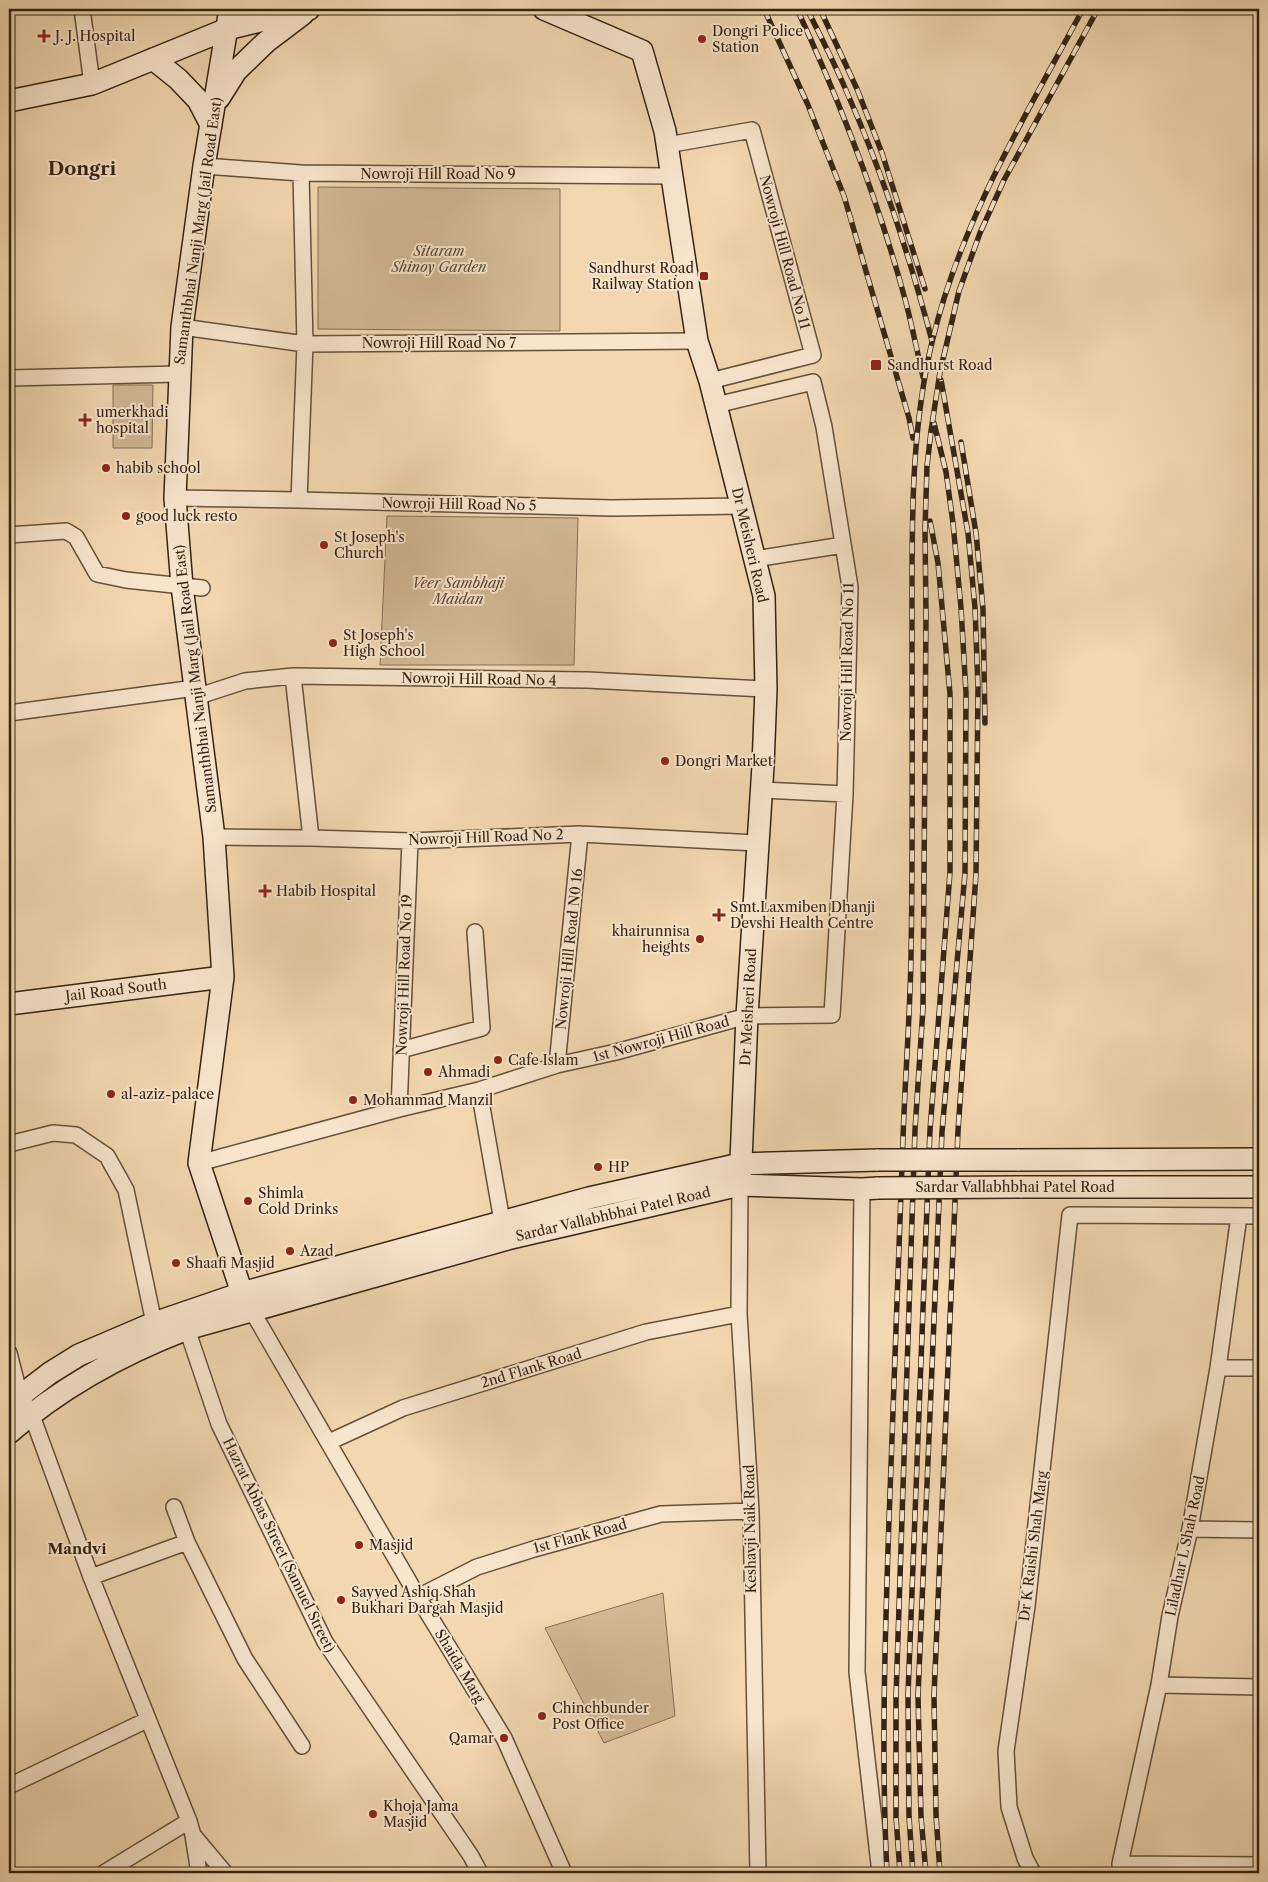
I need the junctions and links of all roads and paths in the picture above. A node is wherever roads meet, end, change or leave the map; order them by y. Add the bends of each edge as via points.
1 (82, 9) edge
2 (310, 9) edge
3 (544, 9) edge
4 (229, 19) edge
5 (153, 59) junction
6 (92, 84) junction
7 (9, 101) edge
8 (213, 116) junction
9 (667, 145) junction
10 (204, 166) junction
11 (301, 173) junction
12 (672, 176) junction
13 (182, 326) junction
14 (697, 341) junction
15 (304, 344) junction
16 (179, 374) junction
17 (9, 378) edge
18 (710, 381) junction
19 (716, 406) junction
20 (175, 498) junction
21 (298, 500) junction
22 (742, 506) junction
23 (9, 535) edge
24 (843, 545) junction
25 (756, 559) junction
26 (192, 587) junction
27 (293, 676) junction
28 (766, 689) junction
29 (195, 693) junction
30 (9, 713) edge
31 (762, 790) junction
32 (845, 794) junction
33 (580, 834) junction
34 (214, 838) junction
35 (311, 838) junction
36 (410, 841) junction
37 (757, 843) junction
38 (475, 932) dead end
39 (223, 977) junction
40 (9, 1004) edge
41 (832, 1014) joint
42 (747, 1016) junction
43 (401, 1050) junction
44 (557, 1066) junction
45 (480, 1090) junction
46 (399, 1109) junction
47 (9, 1144) edge
48 (1259, 1159) edge
49 (199, 1163) junction
50 (740, 1164) junction
51 (740, 1186) junction
52 (1259, 1187) edge
53 (870, 1188) junction
54 (1239, 1216) junction
55 (1259, 1216) edge
56 (506, 1229) junction
57 (247, 1302) junction
58 (739, 1314) junction
59 (158, 1330) junction
60 (187, 1330) junction
61 (9, 1353) edge
62 (1218, 1368) junction
63 (1259, 1368) edge
64 (20, 1405) edge
65 (9, 1432) edge
66 (329, 1442) junction
67 (174, 1507) dead end
68 (751, 1511) junction
69 (1190, 1529) junction
70 (1259, 1530) edge
71 (187, 1542) junction
72 (91, 1577) junction
73 (418, 1597) junction
74 (1159, 1685) junction
75 (1259, 1687) edge
76 (148, 1720) junction
77 (302, 1746) dead end
78 (9, 1786) edge
79 (191, 1828) junction
80 (1259, 1865) edge
81 (1120, 1869) edge
82 (104, 1873) edge
83 (199, 1873) edge
84 (225, 1873) edge
85 (480, 1873) edge
86 (564, 1873) edge
87 (758, 1873) edge
88 (880, 1873) edge
89 (1033, 1873) edge

1 - 6 street
2 - 4 street
2 - 8 street via 266,42 236,71
3 - 9 street, Dr Meisheri Road via 642,51
4 - 5 street
4 - 8 street, Samanthbhai Nanji Marg (Jail Road East)
5 - 6 street
5 - 8 street
6 - 7 street
8 - 10 street, Samanthbhai Nanji Marg (Jail Road East)
9 - 12 street, Dr Meisheri Road
9 - 18 street, Nowroji Hill Road No 11 via 752,130 813,356
10 - 11 street, Nowroji Hill Road No 9
10 - 13 street, Samanthbhai Nanji Marg (Jail Road East)
11 - 12 street, Nowroji Hill Road No 9
11 - 15 street
12 - 14 street, Dr Meisheri Road
13 - 15 street, Nowroji Hill Road No 7
13 - 16 street, Samanthbhai Nanji Marg (Jail Road East)
14 - 15 street, Nowroji Hill Road No 7
14 - 18 street, Dr Meisheri Road
15 - 21 street
16 - 17 street
16 - 20 street, Samanthbhai Nanji Marg (Jail Road East)
18 - 19 street, Dr Meisheri Road
19 - 22 street, Dr Meisheri Road
19 - 24 street, Nowroji Hill Road No 11 via 813,382 824,427
20 - 21 street, Nowroji Hill Road No 5
20 - 26 street, Samanthbhai Nanji Marg (Jail Road East)
21 - 22 street, Nowroji Hill Road No 5 via 612,508
22 - 25 street, Dr Meisheri Road
23 - 26 street via 66,531 76,537 97,574
24 - 25 street
24 - 32 street, Nowroji Hill Road No 11 via 850,587
25 - 28 street, Dr Meisheri Road via 764,596
26 - 29 street, Samanthbhai Nanji Marg (Jail Road East)
27 - 28 street, Nowroji Hill Road No 4 via 587,680
27 - 29 street, Nowroji Hill Road No 4 via 244,681
27 - 35 street
28 - 31 street, Dr Meisheri Road
29 - 30 street, Nowroji Hill Road No 4
29 - 34 street, Samanthbhai Nanji Marg (Jail Road East)
31 - 32 street
31 - 37 street, Dr Meisheri Road
32 - 41 street, Nowroji Hill Road No 11
33 - 36 street, Nowroji Hill Road No 2
33 - 37 street, Nowroji Hill Road No 2
33 - 44 street, Nowroji Hill Road N0 16
34 - 35 street, Nowroji Hill Road No 2
34 - 39 street, Samanthbhai Nanji Marg (Jail Road East)
35 - 36 street, Nowroji Hill Road No 2
36 - 43 street, Nowroji Hill Road No 19
37 - 42 street, Dr Meisheri Road
38 - 43 street via 482,1028
39 - 40 street, Jail Road South
39 - 49 street, Samanthbhai Nanji Marg (Jail Road East)
41 - 42 street, 1st Nowroji Hill Road
42 - 44 street, 1st Nowroji Hill Road
42 - 50 street, Dr Meisheri Road
43 - 46 street, Nowroji Hill Road No 19
44 - 45 street, 1st Nowroji Hill Road
45 - 46 street, 1st Nowroji Hill Road
45 - 56 street
46 - 49 street, 1st Nowroji Hill Road
47 - 59 street via 53,1133 76,1135 107,1156 126,1190
48 - 50 street, Sardar Vallabhbhai Patel Road, bridge via 878,1160
49 - 57 street, Samanthbhai Nanji Marg (Jail Road East)
50 - 51 street, Dr Meisheri Road
50 - 56 street, Sardar Vallabhbhai Patel Road via 622,1190
51 - 53 street, Sardar Vallabhbhai Patel Road
51 - 56 street, Sardar Vallabhbhai Patel Road
51 - 58 street, Keshavji Naik Road
52 - 53 street, Sardar Vallabhbhai Patel Road, bridge
53 - 88 street via 857,1672
54 - 55 street
54 - 62 street, Liladhar L Shah Road
54 - 89 street, Dr K Raishi Shah Marg via 1070,1216 1027,1606 1006,1751 1010,1807 1025,1858
56 - 57 street, Sardar Vallabhbhai Patel Road
57 - 59 street, Sardar Vallabhbhai Patel Road
57 - 60 street, Sardar Vallabhbhai Patel Road
57 - 66 street, Shaida Marg
58 - 66 street, 2nd Flank Road via 646,1332 403,1408
58 - 68 street, Keshavji Naik Road
59 - 60 street, Sardar Vallabhbhai Patel Road
59 - 64 street, Sardar Vallabhbhai Patel Road via 79,1355
60 - 85 street, Hazrat Abbas Street (Samuel Street) via 219,1424 324,1642
61 - 64 street
62 - 63 street
62 - 69 street, Liladhar L Shah Road
64 - 65 street, Sardar Vallabhbhai Patel Road
64 - 72 street
66 - 73 street, Shaida Marg
67 - 71 street
68 - 73 street, 1st Flank Road via 660,1514 477,1567
68 - 87 street, Keshavji Naik Road
69 - 70 street
69 - 74 street, Liladhar L Shah Road via 1170,1616
71 - 72 street
71 - 77 street via 245,1659
72 - 76 street
73 - 86 street, Shaida Marg via 504,1738
74 - 75 street
74 - 81 street, Liladhar L Shah Road
76 - 78 street
76 - 79 street
79 - 82 street
79 - 83 street
79 - 84 street
80 - 81 street

